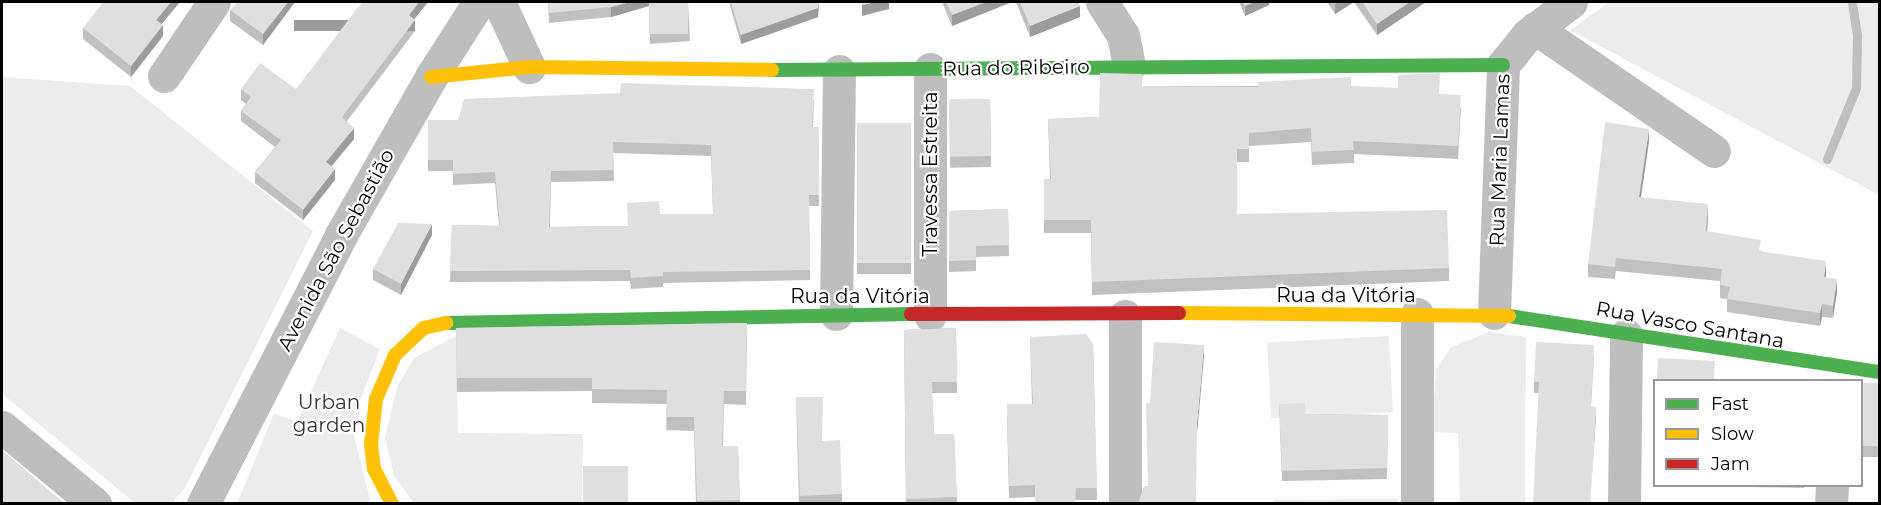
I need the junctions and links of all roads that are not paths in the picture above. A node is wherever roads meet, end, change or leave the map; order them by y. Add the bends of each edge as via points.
1 (214, 2) edge
2 (479, 2) edge
3 (499, 2) edge
4 (1102, 2) edge
5 (1571, 2) edge
6 (1535, 28) junction
7 (1129, 65) junction
8 (1503, 65) junction
9 (529, 68) junction
10 (930, 69) junction
11 (838, 71) junction
12 (164, 76) dead end
13 (431, 77) junction
14 (1714, 151) dead end
15 (1494, 313) junction
16 (836, 314) junction
17 (1417, 314) junction
18 (930, 315) junction
19 (1125, 316) junction
20 (1626, 335) junction
21 (1880, 372) edge
22 (1835, 374) edge
23 (2, 428) edge
24 (1832, 487) edge
25 (95, 504) edge
26 (203, 504) edge
27 (392, 504) edge
28 (1125, 504) edge
29 (1417, 504) edge
30 (1624, 504) edge
31 (1831, 504) edge

1 - 12 street
2 - 13 street, Avenida São Sebastião
3 - 9 street
4 - 7 street via 1123,35
5 - 6 street, Rua Maria Lamas
6 - 8 street, Rua Maria Lamas via 1508,54
6 - 14 street
7 - 8 street, Rua do Ribeiro
7 - 10 street, Rua do Ribeiro
8 - 15 street, Rua Maria Lamas
9 - 11 street, Rua do Ribeiro
9 - 13 street, Rua do Ribeiro
10 - 11 street, Rua do Ribeiro
10 - 18 street, Travessa Estreita
11 - 16 street
13 - 26 street, Avenida São Sebastião via 341,235
15 - 17 street, Rua da Vitória
15 - 20 street, Rua Vasco Santana
16 - 18 street, Rua da Vitória
16 - 27 street, Rua da Vitória via 468,321 424,328 387,367 372,419 374,469
17 - 19 street, Rua da Vitória
17 - 29 street
18 - 19 street, Rua da Vitória
19 - 28 street
20 - 22 street, Rua Vasco Santana
20 - 30 street
21 - 22 street, Rua Vasco Santana
23 - 25 street
24 - 31 street

